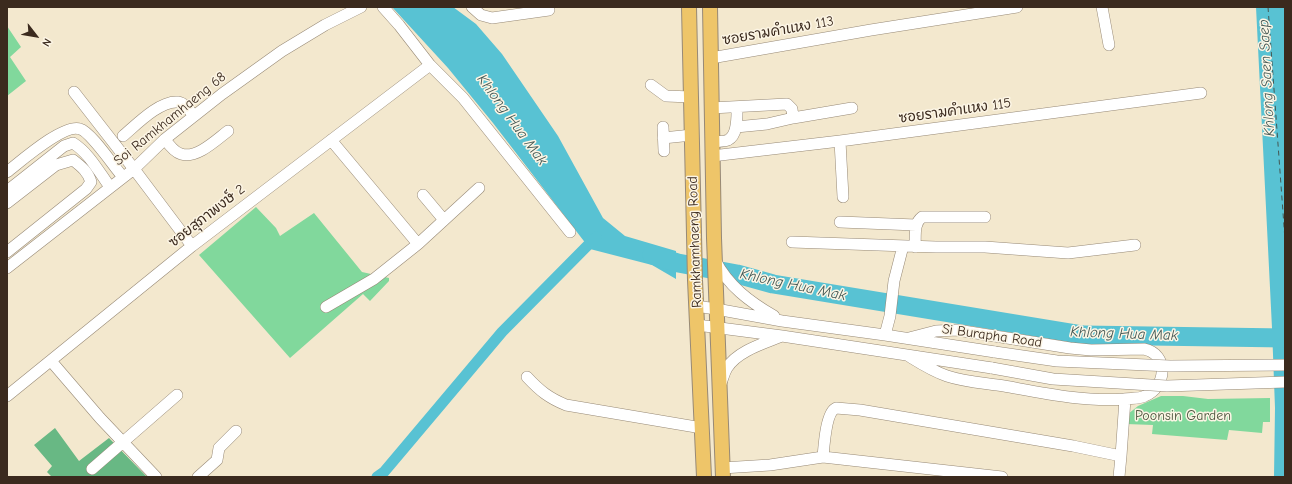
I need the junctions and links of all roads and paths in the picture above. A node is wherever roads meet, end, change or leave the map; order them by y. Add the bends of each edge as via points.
1 (362, 7) edge
2 (383, 7) edge
3 (472, 7) edge
4 (689, 7) edge
5 (710, 7) edge
6 (1017, 7) edge
7 (1102, 7) edge
8 (550, 10) dead end
9 (1109, 45) dead end
10 (711, 58) junction
11 (430, 65) junction
12 (651, 85) dead end
13 (74, 92) dead end
14 (1201, 93) dead end
15 (691, 97) junction
16 (737, 107) junction
17 (711, 108) junction
18 (852, 108) dead end
19 (194, 116) junction
20 (793, 118) junction
21 (736, 127) junction
22 (228, 131) dead end
23 (86, 133) junction
24 (692, 135) junction
25 (123, 136) dead end
26 (165, 139) junction
27 (331, 140) junction
28 (840, 141) junction
29 (712, 142) junction
30 (79, 146) junction
31 (664, 151) dead end
32 (712, 156) junction
33 (134, 168) junction
34 (7, 172) edge
35 (122, 177) junction
36 (110, 187) junction
37 (479, 188) dead end
38 (7, 191) edge
39 (423, 195) dead end
40 (843, 197) dead end
41 (7, 203) edge
42 (985, 217) dead end
43 (444, 220) junction
44 (840, 222) dead end
45 (916, 225) junction
46 (570, 232) dead end
47 (792, 242) dead end
48 (418, 244) junction
49 (1135, 245) dead end
50 (192, 246) junction
51 (903, 246) junction
52 (915, 247) junction
53 (7, 252) edge
54 (715, 260) junction
55 (7, 268) edge
56 (696, 306) junction
57 (326, 307) dead end
58 (716, 309) junction
59 (782, 321) junction
60 (697, 324) junction
61 (717, 326) junction
62 (885, 335) junction
63 (782, 336) junction
64 (909, 338) junction
65 (907, 355) junction
66 (51, 361) junction
67 (1285, 365) edge
68 (527, 377) dead end
69 (1285, 382) edge
70 (719, 386) junction
71 (177, 395) dead end
72 (7, 396) edge
73 (1125, 399) junction
74 (702, 428) junction
75 (236, 431) dead end
76 (123, 442) junction
77 (1120, 456) junction
78 (823, 457) junction
79 (92, 469) dead end
80 (723, 472) edge
81 (156, 477) edge
82 (198, 477) edge
83 (704, 477) edge
84 (1002, 477) edge
85 (1119, 477) edge

1 - 19 street, Soi Ramkhamhaeng 68 via 325,25 282,51
2 - 11 street
3 - 8 street via 481,15 492,18
4 - 15 main road, Ramkhamhaeng Road
5 - 10 main road, Ramkhamhaeng Road
6 - 10 street, ซอยรามคำแหง 113
7 - 9 street
10 - 17 main road, Ramkhamhaeng Road
11 - 27 street, ซอยสุภาพงษ์ 2
11 - 46 street via 463,98
12 - 15 street via 666,96
13 - 33 street
14 - 28 street, ซอยรามคำแหง 115
15 - 24 main road, Ramkhamhaeng Road
16 - 17 street
16 - 20 street via 787,104 792,109
16 - 21 street
17 - 29 main road, Ramkhamhaeng Road
18 - 20 street
19 - 25 street via 186,106 178,102 168,104 158,107
19 - 26 street, Soi Ramkhamhaeng 68
20 - 21 street
21 - 29 street via 727,140
22 - 26 street via 196,154 189,155 180,154
23 - 30 street
23 - 34 street via 74,128 65,130
23 - 35 street
24 - 31 street via 663,132
24 - 56 main road, Ramkhamhaeng Road
26 - 33 street, Soi Ramkhamhaeng 68
27 - 48 street
27 - 50 street, ซอยสุภาพงษ์ 2
28 - 32 street, ซอยรามคำแหง 115
28 - 40 street
29 - 32 main road, Ramkhamhaeng Road
30 - 36 street
30 - 38 street via 73,143 64,146
32 - 54 main road, Ramkhamhaeng Road
33 - 35 street, Soi Ramkhamhaeng 68
33 - 50 street
35 - 36 street, Soi Ramkhamhaeng 68
36 - 55 street, Soi Ramkhamhaeng 68
37 - 43 street
39 - 43 street
41 - 53 street via 56,165 73,160 89,175 91,182 86,189
42 - 45 street via 922,217
43 - 48 street
44 - 45 street
45 - 52 street
47 - 51 street
48 - 57 street via 379,276
49 - 52 street via 1068,253 985,247
50 - 66 street, ซอยสุภาพงษ์ 2
51 - 52 street
51 - 62 street
54 - 58 main road, Ramkhamhaeng Road
54 - 59 street via 732,286 761,309
56 - 58 street, Si Burapha Road
56 - 60 main road, Ramkhamhaeng Road
58 - 59 street, Si Burapha Road
58 - 61 main road, Ramkhamhaeng Road
59 - 62 street, Si Burapha Road
60 - 61 street
60 - 74 main road, Ramkhamhaeng Road
61 - 63 street
61 - 70 main road, Ramkhamhaeng Road
62 - 64 street, Si Burapha Road
63 - 65 street
63 - 70 street via 738,356 727,367
64 - 67 street, Si Burapha Road, bridge via 1057,361 1170,366
64 - 73 street via 936,331 957,330 1070,348 1150,350 1161,363 1160,383 1152,393 1139,398
65 - 69 street, bridge via 1053,379 1167,386
65 - 73 street via 936,372 960,379 1070,397
66 - 72 street, ซอยสุภาพงษ์ 2
66 - 76 street
68 - 74 street via 547,396 566,404
70 - 80 main road, Ramkhamhaeng Road
71 - 76 street
73 - 77 street
74 - 83 main road, Ramkhamhaeng Road
75 - 82 street via 218,448 217,460
76 - 79 street
76 - 81 street
77 - 78 street via 860,410 836,408 828,423
77 - 85 street
78 - 80 street
78 - 84 street

